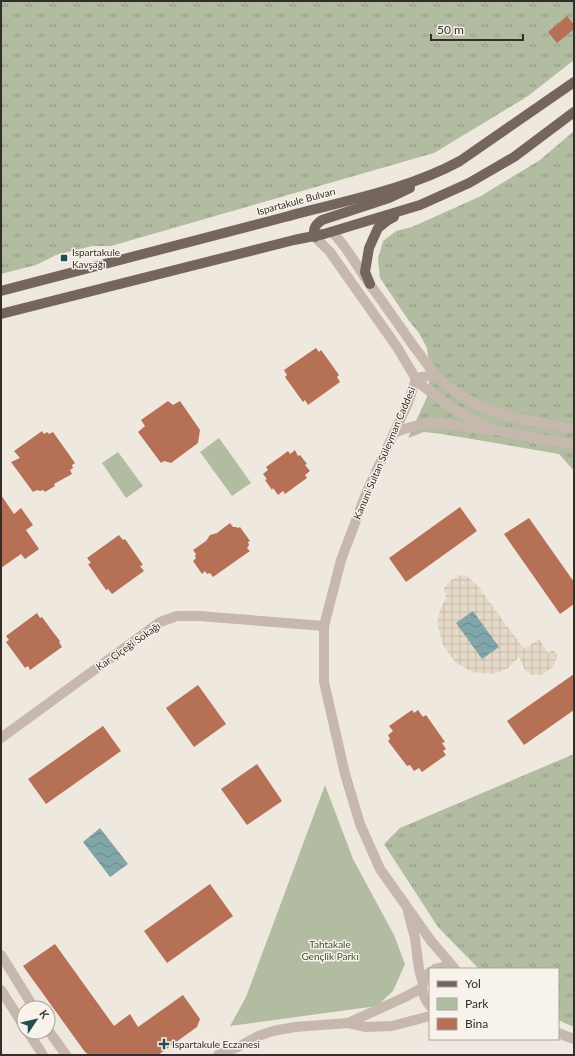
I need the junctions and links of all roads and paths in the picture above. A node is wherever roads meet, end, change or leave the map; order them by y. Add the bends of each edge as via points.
1 (574, 82) edge
2 (574, 112) edge
3 (444, 170) junction
4 (420, 205) junction
5 (306, 211) junction
6 (322, 220) junction
7 (332, 232) junction
8 (315, 237) junction
9 (370, 284) junction
10 (1, 291) edge
11 (1, 314) edge
12 (416, 379) junction
13 (440, 379) junction
14 (492, 429) junction
15 (574, 429) edge
16 (394, 433) junction
17 (574, 444) edge
18 (324, 626) junction
19 (1, 738) edge
20 (406, 904) junction
21 (1, 955) edge
22 (453, 968) edge
23 (429, 973) edge
24 (422, 986) junction
25 (1, 990) edge
26 (29, 1000) edge
27 (429, 1005) edge
28 (16, 1013) edge
29 (429, 1016) edge
30 (348, 1023) junction
31 (559, 1032) edge
32 (574, 1039) edge
33 (33, 1040) edge
34 (55, 1040) edge
35 (240, 1046) junction
36 (43, 1055) edge
37 (66, 1055) edge
38 (218, 1055) edge
39 (232, 1055) edge

1 - 3 main road, Ispartakule Bulvarı
2 - 4 main road via 514,157 469,183
3 - 5 main road, Ispartakule Bulvarı via 414,182
3 - 6 main road via 389,198
4 - 7 main road
4 - 9 main road via 388,220 378,228 370,244 366,262 365,272
5 - 6 main road
5 - 10 main road, Ispartakule Bulvarı
6 - 7 main road
6 - 8 main road via 314,229
7 - 8 main road
7 - 9 street via 348,250
8 - 11 main road via 294,240
8 - 12 street via 330,252 397,347
9 - 13 street via 424,361
12 - 13 street via 433,376
12 - 14 street via 452,408
12 - 16 street, Kanuni Sultan Süleyman Caddesi
13 - 15 street via 492,411
14 - 16 street via 433,423
14 - 17 street
16 - 18 street, Kanuni Sultan Süleyman Caddesi via 367,490 341,560
18 - 19 street, Kar Çiçeği Sokağı via 177,616 160,622
18 - 20 street, Kanuni Sultan Süleyman Caddesi via 324,682 345,774 360,824 380,869
20 - 22 street, Kanuni Sultan Süleyman Caddesi
20 - 24 street via 415,938
21 - 26 street
23 - 24 street
24 - 27 street
24 - 30 street via 397,1002
25 - 28 street
29 - 30 street via 392,1026 366,1027
30 - 35 street via 273,1031
31 - 32 street
33 - 36 street
34 - 37 street
35 - 38 street
35 - 39 street

